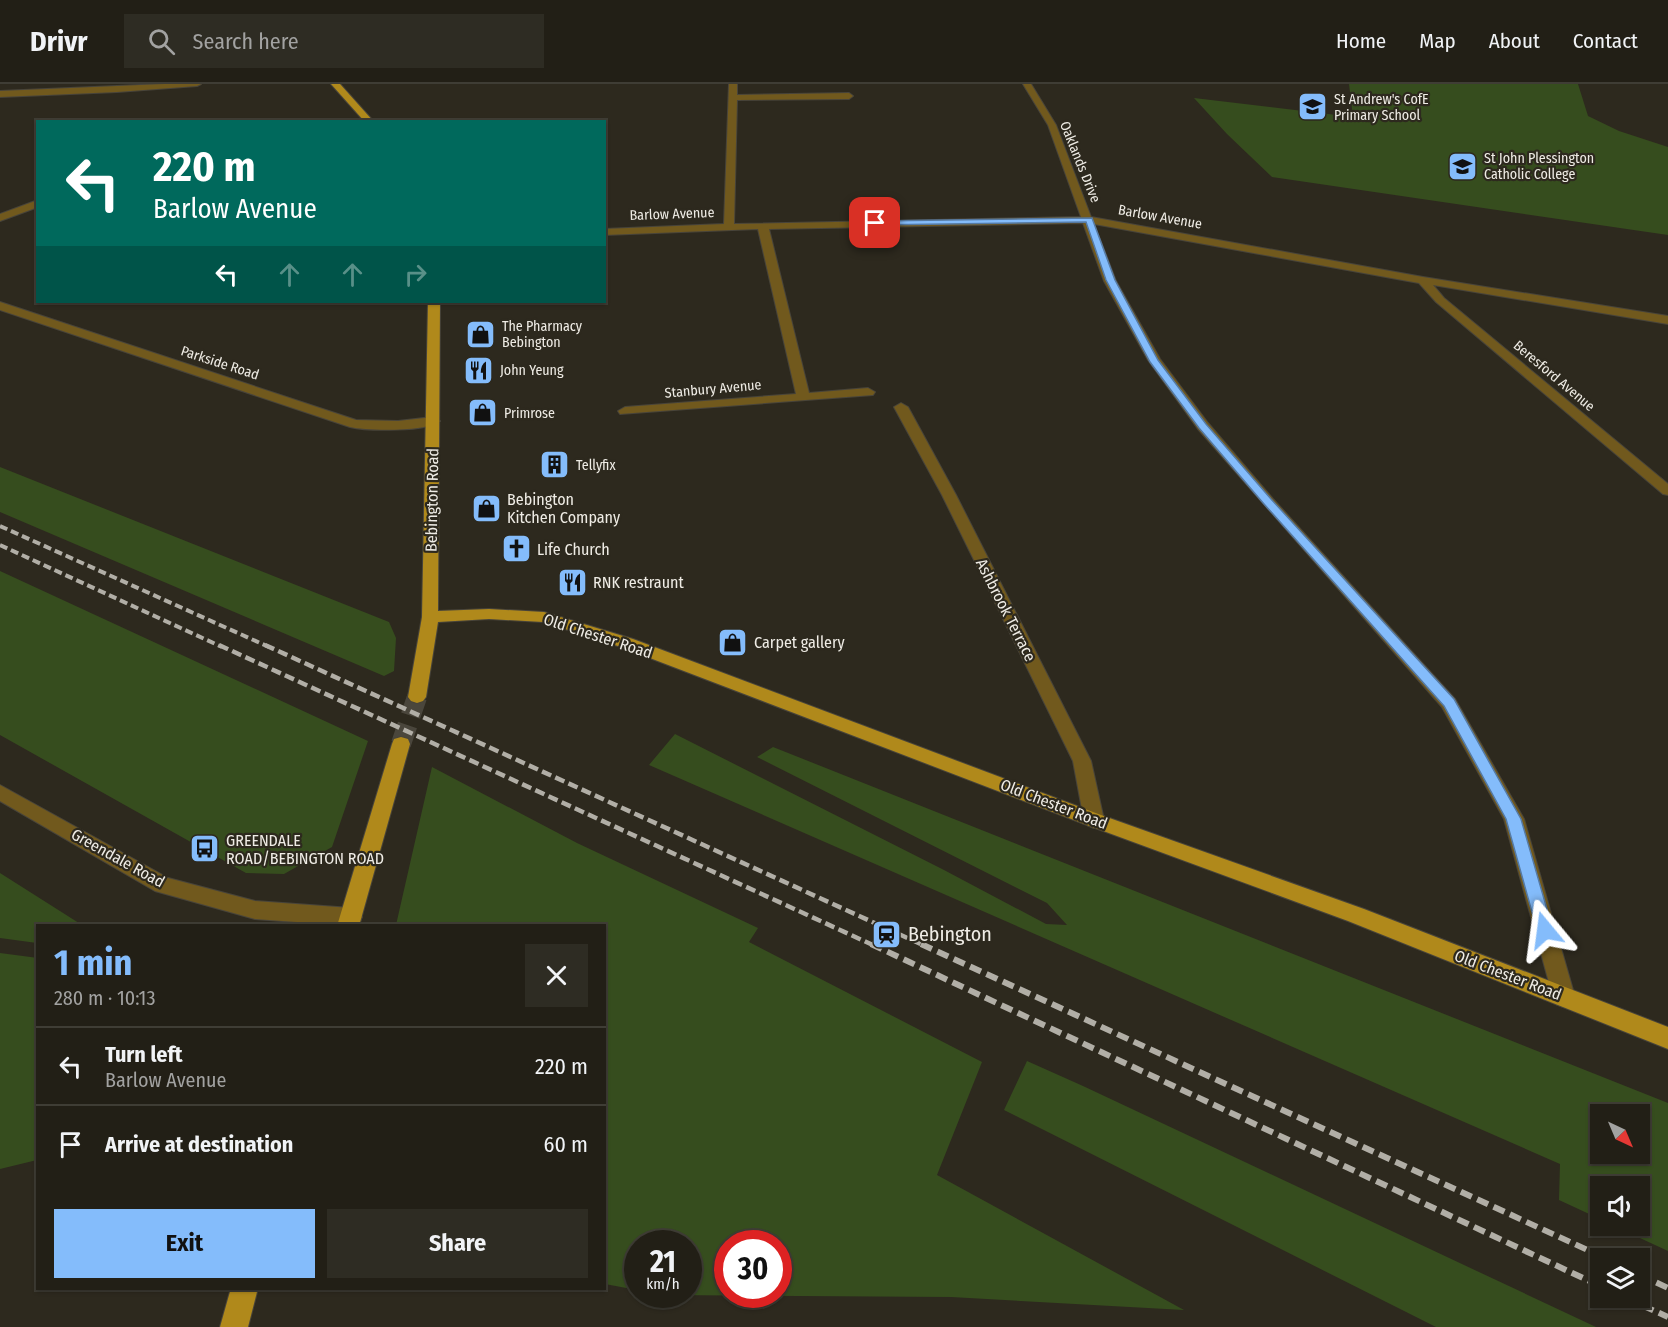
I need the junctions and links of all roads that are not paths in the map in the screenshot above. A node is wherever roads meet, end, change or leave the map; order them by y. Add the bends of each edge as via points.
1 (197, 84) edge
2 (335, 84) edge
3 (733, 84) edge
4 (1027, 84) edge
5 (0, 94) edge
6 (15, 94) junction
7 (849, 96) dead end
8 (824, 97) junction
9 (734, 98) junction
10 (0, 104) edge
11 (824, 108) dead end
12 (368, 120) edge
13 (36, 204) edge
14 (0, 218) edge
15 (1089, 220) junction
16 (763, 226) junction
17 (729, 227) junction
18 (606, 232) edge
19 (1424, 280) junction
20 (434, 303) edge
21 (0, 306) edge
22 (1668, 320) edge
23 (868, 392) dead end
24 (803, 397) junction
25 (901, 407) dead end
26 (625, 411) dead end
27 (433, 421) junction
28 (1668, 491) edge
29 (430, 617) junction
30 (417, 697) tunnel mouth
31 (401, 744) tunnel mouth
32 (0, 792) edge
33 (1095, 820) junction
34 (349, 921) edge
35 (1564, 997) junction
36 (1668, 1038) edge
37 (244, 1290) edge
38 (234, 1327) edge

1 - 6 street
2 - 12 main road
3 - 9 street
4 - 15 street, Oaklands Drive via 1052,125
5 - 6 street
6 - 10 street
7 - 8 street
8 - 9 street
8 - 11 street
9 - 17 street
13 - 14 street
15 - 16 street, Barlow Avenue
15 - 19 street, Barlow Avenue
15 - 35 street, Oaklands Drive via 1110,280 1154,360 1203,426 1449,703 1514,819
16 - 17 street, Barlow Avenue
16 - 24 street
17 - 18 street, Barlow Avenue
19 - 22 street, Barlow Avenue
19 - 28 street, Beresford Avenue via 1440,300
20 - 27 main road, Bebington Road
21 - 27 street, Parkside Road via 355,424
23 - 24 street, Stanbury Avenue
24 - 26 street, Stanbury Avenue
25 - 33 street, Ashbrook Terrace via 1082,761
27 - 29 main road, Bebington Road
29 - 30 main road, Bebington Road
29 - 33 main road, Old Chester Road via 544,617 627,643
31 - 34 main road
32 - 34 street, Greendale Road via 162,885 255,910
33 - 35 main road, Old Chester Road via 1356,915
35 - 36 main road, Old Chester Road
37 - 38 main road

